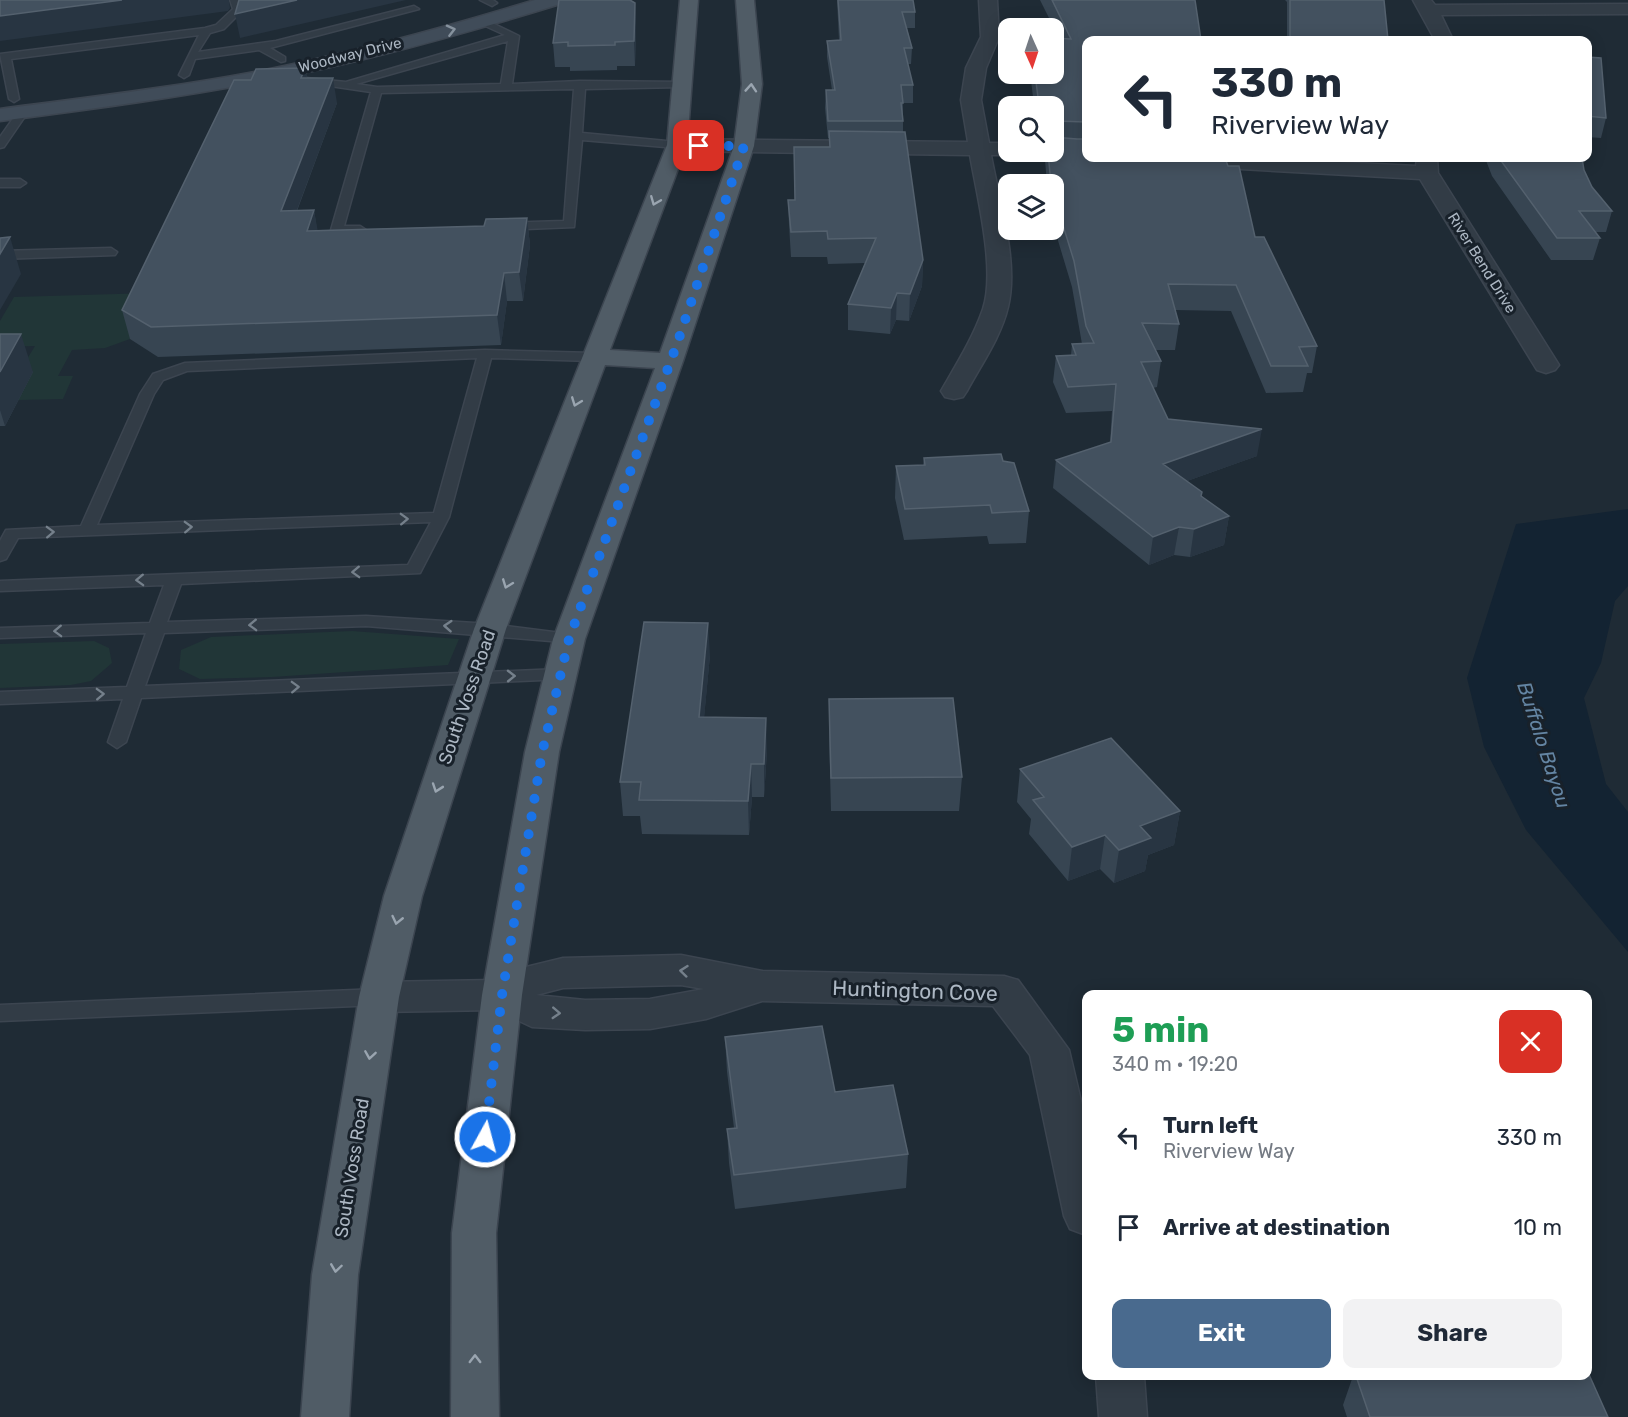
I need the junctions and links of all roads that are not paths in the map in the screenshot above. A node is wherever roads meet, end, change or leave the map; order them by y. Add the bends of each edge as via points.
1 (235, 0) edge
2 (554, 0) edge
3 (689, 0) edge
4 (745, 0) edge
5 (988, 0) edge
6 (493, 1) edge
7 (1426, 5) edge
8 (414, 9) dead end
9 (1628, 9) edge
10 (484, 22) junction
11 (206, 31) junction
12 (514, 36) junction
13 (1442, 36) edge
14 (261, 47) junction
15 (2, 56) edge
16 (191, 56) junction
17 (289, 64) junction
18 (446, 71) junction
19 (184, 75) junction
20 (234, 80) junction
21 (580, 84) junction
22 (682, 84) junction
23 (342, 85) junction
24 (506, 86) junction
25 (377, 90) junction
26 (226, 98) edge
27 (12, 104) edge
28 (0, 115) edge
29 (576, 136) junction
30 (0, 145) edge
31 (677, 145) junction
32 (744, 146) junction
33 (979, 148) junction
34 (998, 149) edge
35 (1309, 162) edge
36 (1427, 165) edge
37 (0, 183) edge
38 (20, 183) dead end
39 (486, 226) edge
40 (368, 229) edge
41 (111, 252) dead end
42 (0, 255) edge
43 (485, 354) junction
44 (593, 357) junction
45 (670, 361) junction
46 (1546, 365) dead end
47 (954, 391) dead end
48 (441, 517) junction
49 (87, 531) junction
50 (0, 556) edge
51 (174, 579) junction
52 (0, 586) edge
53 (157, 628) junction
54 (490, 629) junction
55 (0, 633) edge
56 (569, 639) junction
57 (560, 675) junction
58 (474, 677) junction
59 (136, 693) junction
60 (0, 698) edge
61 (117, 742) dead end
62 (502, 995) junction
63 (379, 997) junction
64 (0, 1013) edge
65 (1082, 1198) edge
66 (1120, 1380) edge
67 (325, 1417) edge
68 (475, 1417) edge
69 (1122, 1417) edge

1 - 11 lane via 238,10 220,27
2 - 10 main road, Woodway Drive
3 - 22 main road, South Voss Road
32 -> 4 main road via 752,84
5 - 33 street via 990,37 976,68 971,100
6 - 17 main road, Woodway Drive
7 - 9 street
7 - 13 street
8 - 14 lane
10 - 12 lane
17 -> 10 main road, Woodway Drive
11 - 15 lane
11 - 16 lane
12 - 18 lane
12 - 24 lane
14 - 16 lane
14 - 17 lane
15 - 27 lane
16 - 19 lane
17 - 19 main road, Woodway Drive
17 - 20 main road, Woodway Drive
17 - 23 lane via 311,80
18 - 23 lane
18 - 24 lane
18 - 25 lane
19 - 27 main road, Woodway Drive
20 - 26 lane
20 - 27 main road, Woodway Drive via 182,90
21 - 22 lane
21 - 24 lane
21 - 29 lane
22 - 31 main road, South Voss Road
23 - 25 lane
25 - 40 lane via 337,230
27 - 28 main road, Woodway Drive
27 - 30 lane
29 - 31 lane
29 - 39 lane via 570,224
31 - 32 street
31 -> 44 main road, South Voss Road
32 - 33 street
32 - 45 main road
33 - 34 street
33 - 47 street via 999,263 996,307
35 - 36 street
36 - 46 street, River Bend Drive
37 - 38 lane
41 - 42 lane
43 - 44 lane
43 - 48 lane
43 - 49 lane via 184,367 158,377
44 - 45 main road
44 -> 54 main road, South Voss Road
45 - 56 main road
49 -> 48 lane
48 -> 51 lane via 414,570
50 -> 49 lane via 12,533
51 -> 52 lane
51 - 53 lane
54 -> 53 lane via 366,621
53 -> 55 lane
53 - 59 lane
54 - 56 lane
54 - 58 main road, South Voss Road
56 - 57 main road
58 -> 57 lane
57 - 62 main road via 542,753
59 -> 58 lane via 370,685
58 -> 63 main road, South Voss Road via 403,896
60 -> 59 lane
59 - 61 lane
62 - 63 street
62 - 65 street, Huntington Cove via 532,1012 585,1015 650,1014 706,1004 762,986 1004,991 1049,1050
68 -> 62 main road via 474,1233
63 - 64 lane
63 -> 67 main road, South Voss Road via 335,1275
66 - 69 street

